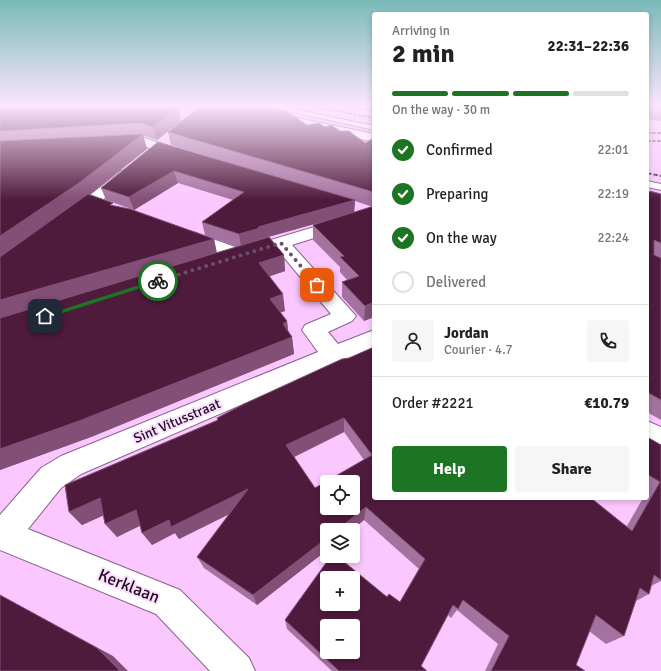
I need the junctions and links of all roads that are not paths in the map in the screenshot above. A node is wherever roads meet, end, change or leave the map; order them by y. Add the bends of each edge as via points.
1 (165, 142) junction
2 (99, 144) edge
3 (147, 157) edge
4 (196, 160) edge
5 (135, 167) edge
6 (649, 184) edge
7 (661, 187) edge
8 (649, 198) edge
9 (661, 201) edge
10 (352, 205) edge
11 (372, 213) edge
12 (372, 215) edge
13 (61, 225) edge
14 (173, 231) edge
15 (281, 243) junction
16 (240, 255) junction
17 (210, 265) edge
18 (372, 339) edge
19 (334, 355) junction
20 (649, 434) edge
21 (661, 441) edge
22 (1, 535) edge
23 (236, 671) edge

1 - 2 street
1 - 3 street
1 - 4 street
5 - 13 street via 99,205
6 - 7 lane
8 - 9 street
10 - 11 street
12 - 15 street
14 - 16 street
15 - 16 street
15 - 19 street via 345,316 313,330
16 - 17 street
18 - 19 street, Sint Vitusstraat
19 - 22 street, Sint Vitusstraat via 66,468 51,478
20 - 21 street
22 - 23 street, Kerklaan via 168,602

